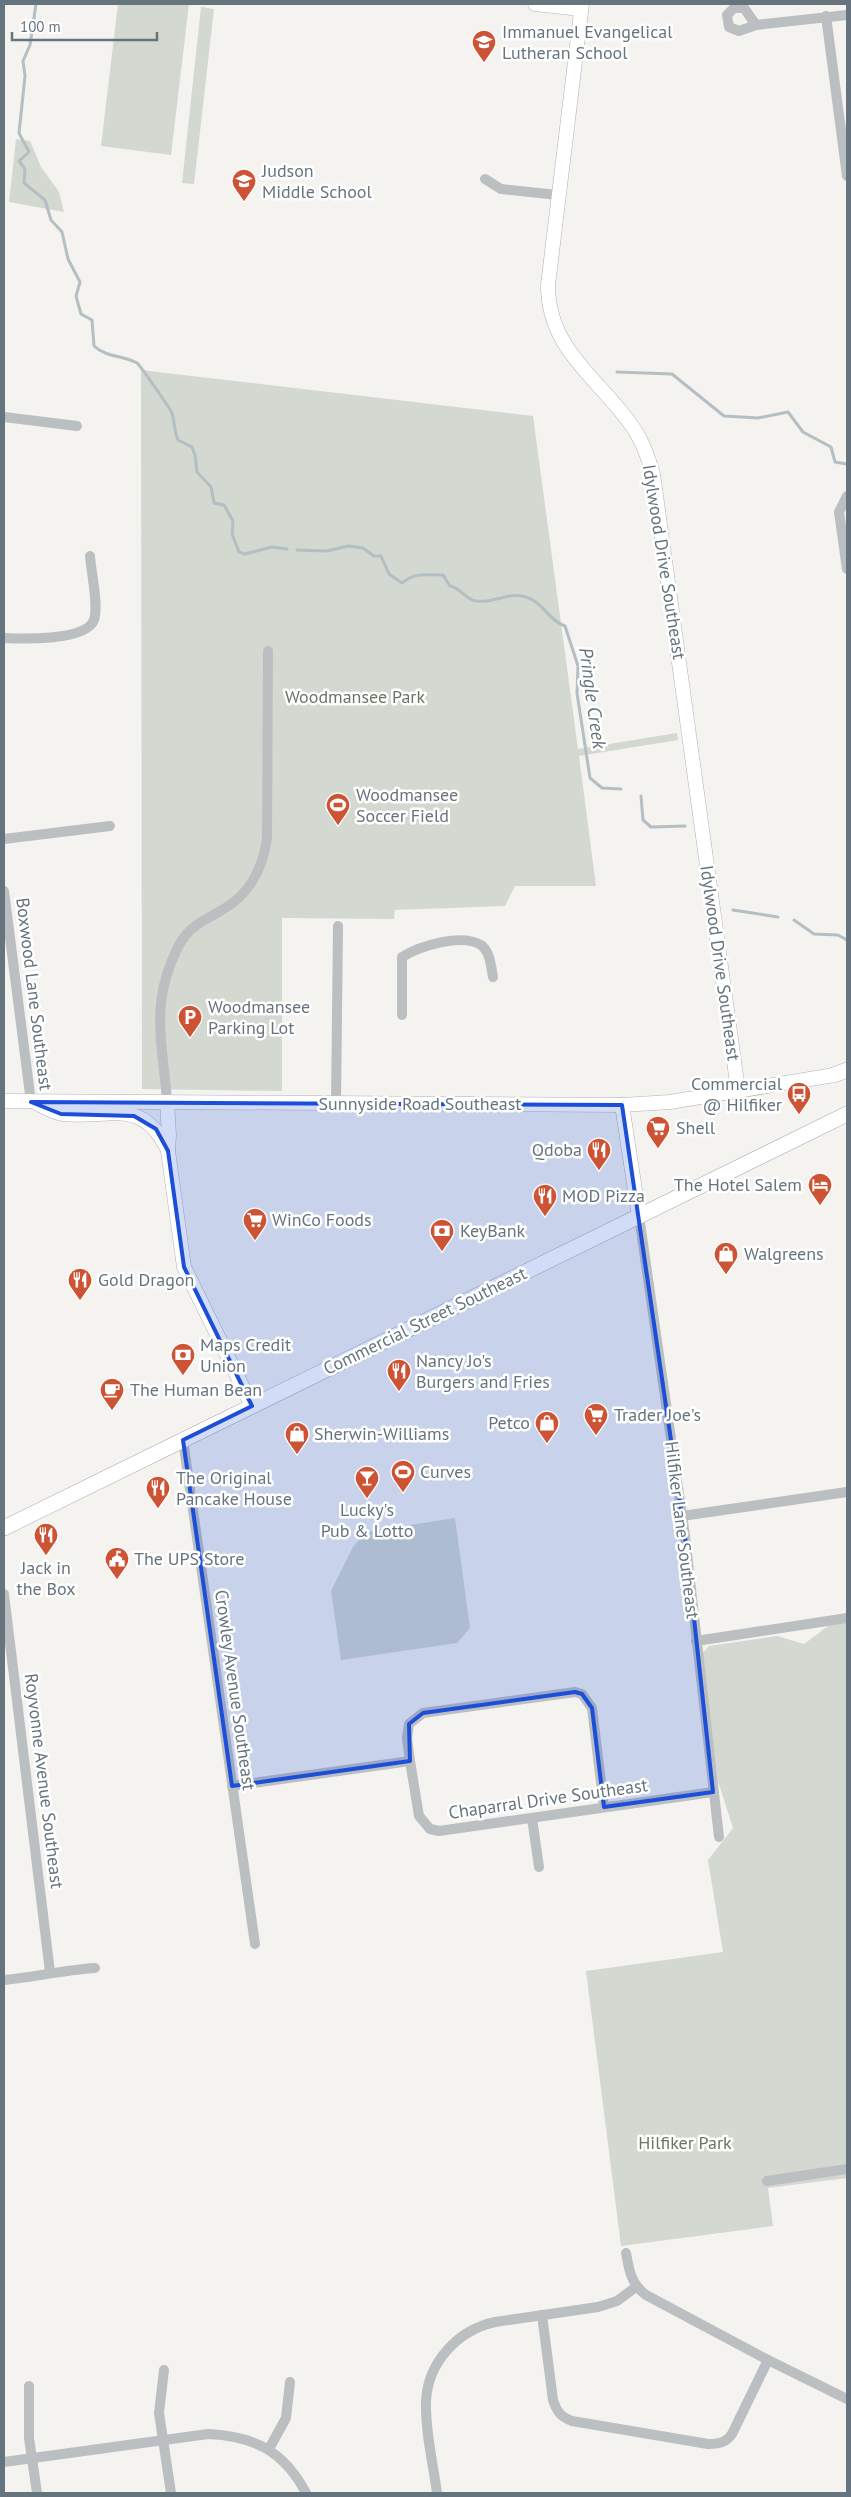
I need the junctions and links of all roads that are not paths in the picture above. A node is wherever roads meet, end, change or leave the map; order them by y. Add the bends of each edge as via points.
1 (535, 4) edge
2 (582, 7) edge
3 (826, 16) junction
4 (847, 16) edge
5 (756, 25) dead end
6 (847, 176) edge
7 (484, 179) dead end
8 (558, 195) junction
9 (4, 417) edge
10 (77, 426) dead end
11 (847, 496) edge
12 (90, 556) dead end
13 (847, 570) edge
14 (4, 638) edge
15 (268, 651) dead end
16 (110, 826) dead end
17 (4, 839) edge
18 (4, 891) edge
19 (338, 926) dead end
20 (493, 977) dead end
21 (402, 1015) dead end
22 (841, 1072) edge
23 (738, 1090) junction
24 (4, 1101) edge
25 (31, 1102) junction
26 (167, 1102) junction
27 (336, 1103) junction
28 (622, 1105) junction
29 (847, 1114) edge
30 (168, 1151) junction
31 (639, 1216) junction
32 (252, 1406) junction
33 (183, 1440) junction
34 (847, 1492) edge
35 (682, 1516) junction
36 (4, 1528) edge
37 (4, 1594) edge
38 (847, 1618) edge
39 (696, 1641) junction
40 (410, 1761) junction
41 (232, 1786) junction
42 (714, 1792) junction
43 (604, 1807) junction
44 (532, 1818) junction
45 (719, 1837) dead end
46 (539, 1867) dead end
47 (254, 1944) dead end
48 (95, 1968) dead end
49 (50, 1972) junction
50 (4, 1980) edge
51 (847, 2169) edge
52 (767, 2181) dead end
53 (626, 2253) dead end
54 (636, 2287) junction
55 (542, 2315) junction
56 (768, 2360) junction
57 (164, 2370) dead end
58 (290, 2382) dead end
59 (29, 2386) dead end
60 (847, 2400) edge
61 (163, 2440) junction
62 (269, 2449) junction
63 (32, 2458) junction
64 (4, 2462) edge
65 (37, 2493) edge
66 (172, 2493) edge
67 (306, 2493) edge
68 (437, 2493) edge

1 - 2 street
2 - 8 street, Idylwood Drive Southeast
3 - 4 street
3 - 5 street
3 - 6 street
7 - 8 street via 501,189
8 - 23 street, Idylwood Drive Southeast via 548,285 552,321 571,355 637,433 649,459 656,488
9 - 10 street
11 - 13 street via 839,512
12 - 14 street via 96,611 89,628 80,633 30,639
15 - 26 street via 266,838 263,857 253,880 236,900 190,930 170,964 160,1000 159,1020
16 - 17 street
18 - 25 street, Boxwood Lane Southeast
19 - 27 street
20 - 21 street via 487,953 481,945 466,941 443,942 410,952 402,957
22 - 23 street, Sunnyside Road Southeast
23 - 28 street, Sunnyside Road Southeast via 670,1102
24 - 25 street, Sunnyside Road Southeast
25 - 26 street, Sunnyside Road Southeast
25 - 30 street via 61,1114 113,1114 140,1118 156,1129
26 - 27 street, Sunnyside Road Southeast
26 - 30 street
27 - 28 street, Sunnyside Road Southeast
28 - 31 street, Hilfiker Lane Southeast
29 - 31 main road, Commercial Street Southeast
30 - 32 street via 184,1267
31 - 32 main road, Commercial Street Southeast
31 - 35 street, Hilfiker Lane Southeast
32 - 33 main road, Commercial Street Southeast
33 - 36 main road, Commercial Street Southeast
33 - 41 street, Crowley Avenue Southeast
34 - 35 street
35 - 39 street, Hilfiker Lane Southeast
37 - 49 street, Royvonne Avenue Southeast
38 - 39 street
39 - 42 street, Hilfiker Lane Southeast
40 - 41 street
40 - 43 street via 409,1724 423,1713 575,1692 582,1694 592,1708
40 - 44 street, Chaparral Drive Southeast via 419,1816 430,1829 439,1831
41 - 47 street, Crowley Avenue Southeast
42 - 43 street, Chaparral Drive Southeast
42 - 45 street, Hilfiker Lane Southeast
43 - 44 street, Chaparral Drive Southeast
44 - 46 street
48 - 49 street
49 - 50 street
51 - 52 street
53 - 54 street
54 - 55 street via 609,2304
54 - 56 street via 656,2301
55 - 56 street via 553,2400 556,2410 572,2420 708,2444 721,2443 732,2434
55 - 68 street via 482,2325 457,2339 438,2363 426,2400
56 - 60 street
57 - 61 street via 159,2400
58 - 62 street via 286,2418
59 - 63 street
61 - 62 street via 221,2435 255,2442
61 - 63 street
61 - 66 street
62 - 67 street via 291,2470
63 - 64 street
63 - 65 street

